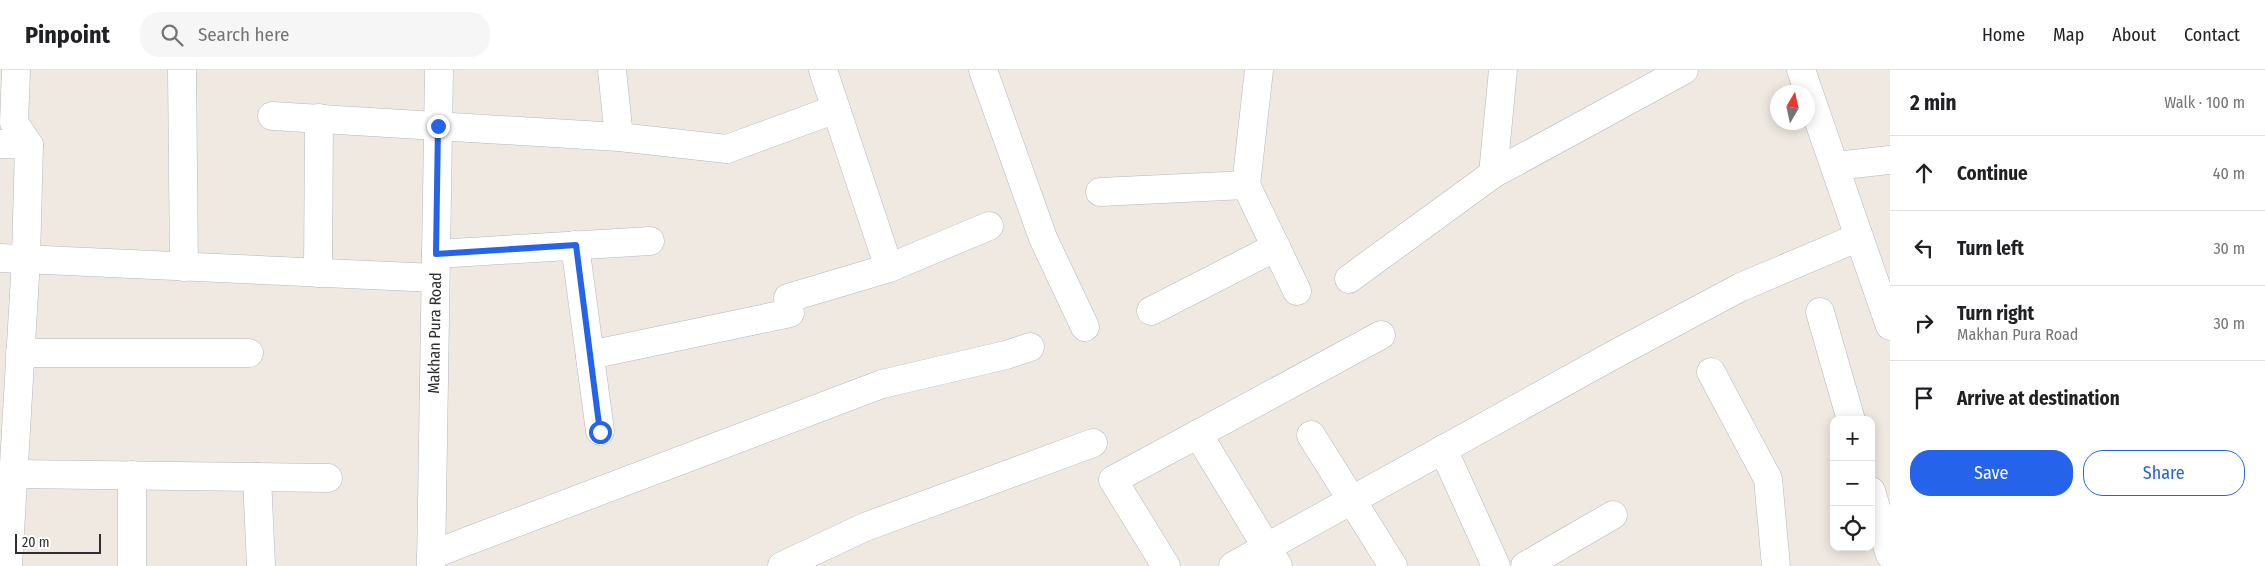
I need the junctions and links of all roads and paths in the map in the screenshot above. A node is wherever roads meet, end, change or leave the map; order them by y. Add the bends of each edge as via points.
1 (16, 70) edge
2 (182, 70) edge
3 (439, 70) edge
4 (612, 70) edge
5 (823, 70) edge
6 (983, 70) edge
7 (1259, 70) edge
8 (1503, 70) edge
9 (1684, 70) edge
10 (1801, 70) edge
11 (836, 109) junction
12 (272, 116) dead end
13 (319, 118) junction
14 (438, 126) junction
15 (620, 137) junction
16 (0, 144) edge
17 (29, 145) junction
18 (1890, 160) edge
19 (1835, 166) junction
20 (1493, 174) junction
21 (1246, 185) junction
22 (1100, 192) dead end
23 (989, 226) dead end
24 (1860, 237) junction
25 (650, 241) dead end
26 (576, 245) junction
27 (1276, 247) junction
28 (13, 258) edge
29 (184, 266) junction
30 (435, 266) junction
31 (889, 268) junction
32 (318, 273) junction
33 (1349, 279) dead end
34 (1297, 291) dead end
35 (1884, 292) edge
36 (1151, 311) dead end
37 (1820, 312) dead end
38 (1890, 326) edge
39 (1085, 327) dead end
40 (1381, 335) dead end
41 (1030, 347) dead end
42 (20, 353) junction
43 (249, 353) dead end
44 (590, 355) junction
45 (1711, 372) dead end
46 (1850, 416) edge
47 (600, 432) dead end
48 (1198, 434) junction
49 (1311, 435) dead end
50 (1093, 443) dead end
51 (1443, 449) junction
52 (14, 474) junction
53 (132, 475) junction
54 (256, 477) junction
55 (328, 478) dead end
56 (1351, 500) junction
57 (1875, 504) edge
58 (1613, 515) dead end
59 (1890, 556) edge
60 (1273, 557) edge
61 (431, 560) edge
62 (1890, 563) edge
63 (8, 566) edge
64 (132, 566) edge
65 (262, 566) edge
66 (782, 566) edge
67 (1166, 566) edge
68 (1233, 566) edge
69 (1393, 566) edge
70 (1496, 566) edge
71 (1525, 566) edge
72 (1776, 566) edge
73 (1874, 566) edge

1 - 17 street via 14,123
2 - 29 street
3 - 14 street, Makhan Pura Road
4 - 15 street
5 - 11 street
6 - 39 street via 1043,238
7 - 21 street
8 - 20 street
9 - 20 street
10 - 19 street
11 - 15 street via 727,149
11 - 31 street
12 - 13 street
13 - 14 street
13 - 32 street
14 - 15 street
14 - 30 street, Makhan Pura Road
16 - 17 street
17 - 28 street
18 - 19 street
19 - 24 street
20 - 33 street
21 - 22 street
21 - 27 street
23 - 31 street
24 - 35 street
24 - 51 street via 1741,287
25 - 26 street
26 - 30 street
26 - 44 street
27 - 34 street
27 - 36 street
28 - 29 street
28 - 42 street
29 - 32 street
30 - 32 street
30 - 61 street, Makhan Pura Road
31 - 44 street via 788,298 790,313
35 - 38 street
37 - 46 street
40 - 48 street
41 - 61 street via 882,384
42 - 43 street
42 - 52 street
44 - 47 street
45 - 72 street via 1768,479
48 - 60 street
48 - 67 street via 1113,480
49 - 56 street
50 - 66 street via 865,527
51 - 56 street
51 - 70 street
52 - 53 street
52 - 63 street
53 - 54 street
53 - 64 street
54 - 55 street
54 - 65 street
56 - 60 street
56 - 69 street
57 - 59 street
58 - 71 street
60 - 68 street
62 - 73 street

